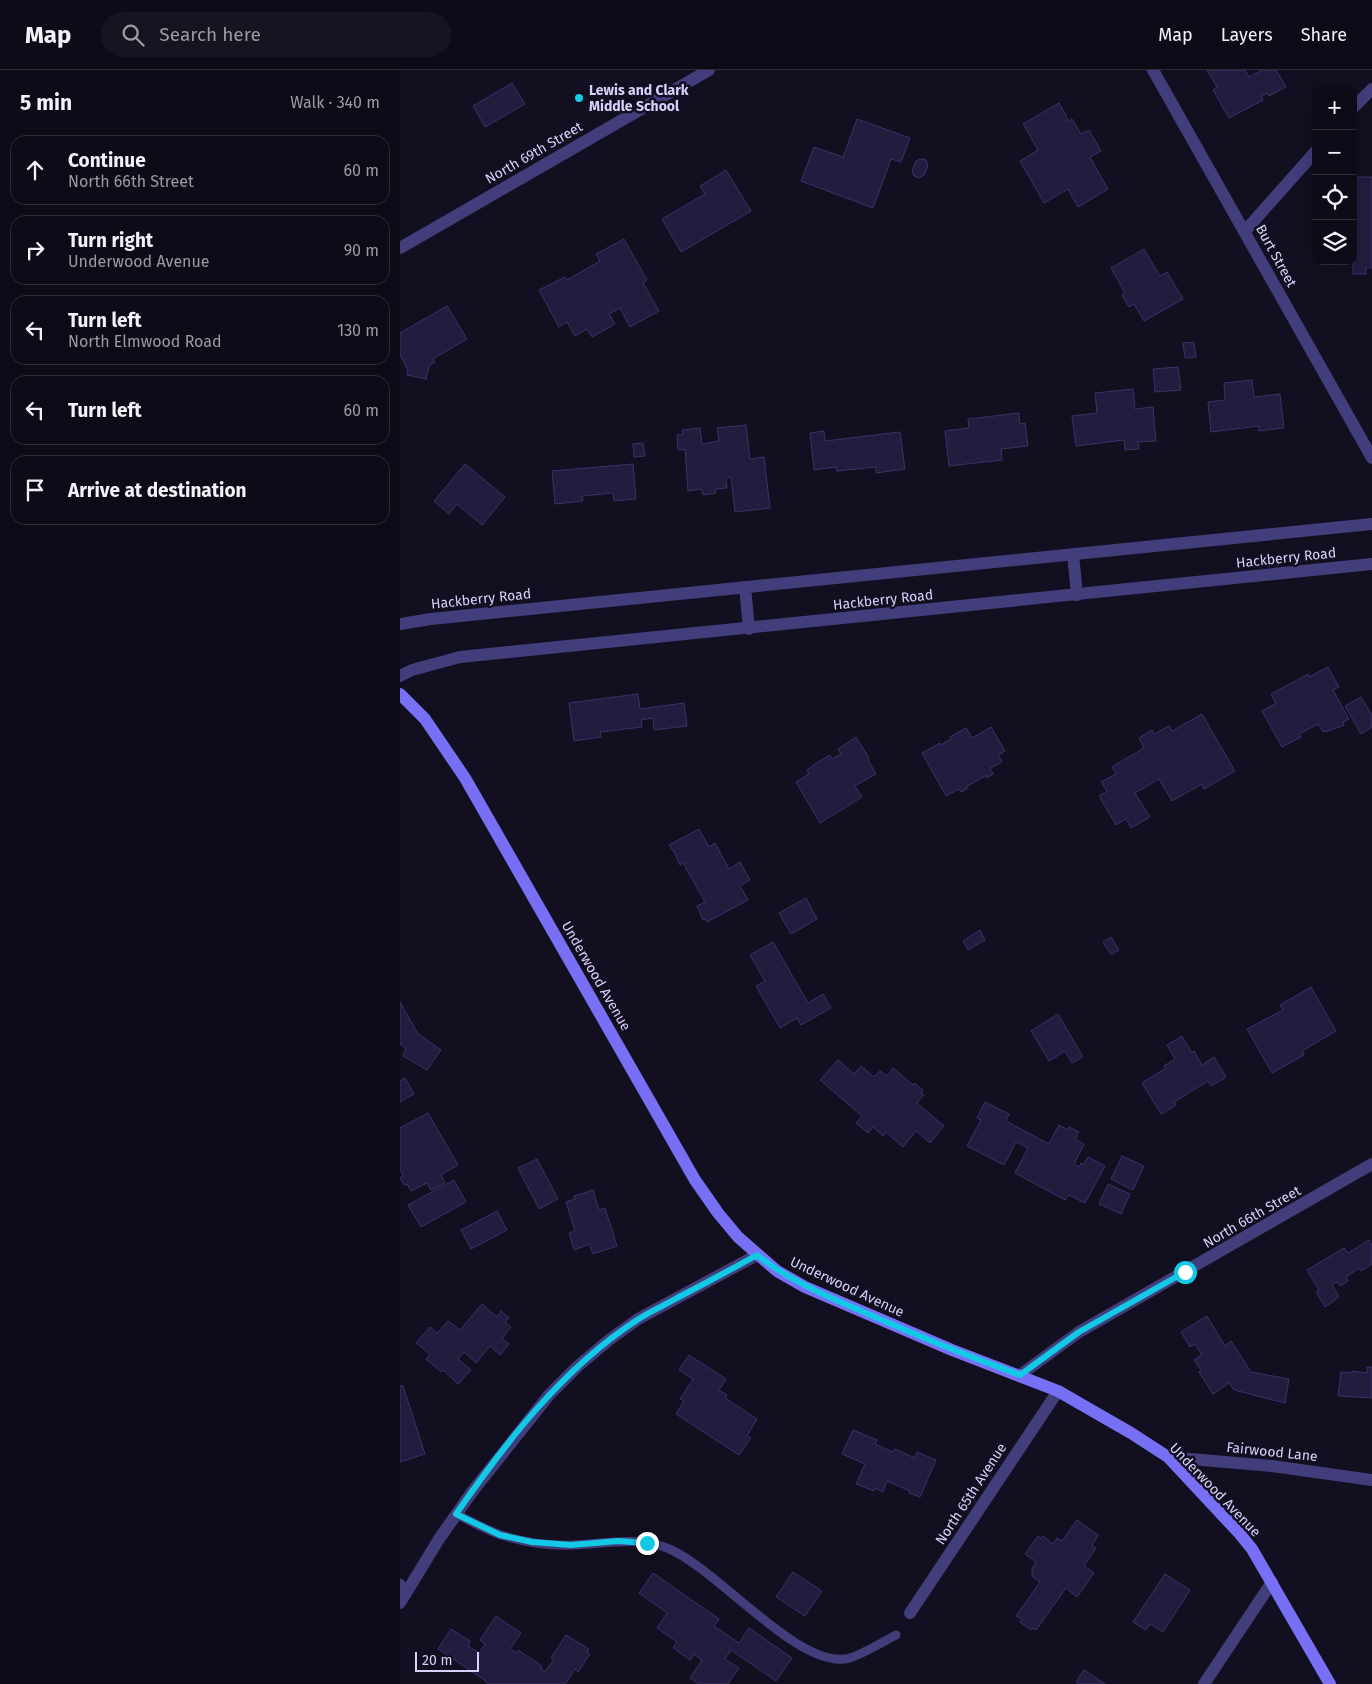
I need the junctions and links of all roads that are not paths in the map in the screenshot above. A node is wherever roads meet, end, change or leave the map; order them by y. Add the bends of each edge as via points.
1 (709, 70) edge
2 (1153, 70) edge
3 (1372, 89) edge
4 (1357, 104) edge
5 (1312, 156) edge
6 (1245, 232) junction
7 (400, 248) edge
8 (1372, 458) edge
9 (1372, 524) edge
10 (1073, 554) junction
11 (1372, 564) edge
12 (744, 587) junction
13 (1078, 595) junction
14 (400, 624) edge
15 (749, 629) junction
16 (400, 676) edge
17 (400, 694) edge
18 (1372, 1164) edge
19 (757, 1255) junction
20 (1020, 1375) junction
21 (1058, 1391) junction
22 (1168, 1457) junction
23 (1372, 1480) edge
24 (456, 1514) junction
25 (1272, 1582) junction
26 (403, 1587) edge
27 (400, 1603) edge
28 (910, 1613) dead end
29 (896, 1635) dead end
30 (1204, 1684) edge
31 (1330, 1684) edge

1 - 7 street, North 69th Street
2 - 6 street, Burt Street
3 - 4 street
5 - 6 street
6 - 8 street, Burt Street
9 - 10 street, Hackberry Road
10 - 12 street, Hackberry Road
10 - 13 street
11 - 13 street, Hackberry Road
12 - 14 street, Hackberry Road
12 - 15 street
13 - 15 street, Hackberry Road
15 - 16 street, Hackberry Road via 460,657
17 - 19 main road, Underwood Avenue via 425,719 465,778 695,1180 718,1213
18 - 20 street, North 66th Street via 1079,1332
19 - 20 main road, Underwood Avenue via 776,1271 805,1287 952,1350
19 - 24 street via 638,1319 578,1366 520,1430
20 - 21 main road, Underwood Avenue
21 - 22 main road, Underwood Avenue
21 - 28 street, North 65th Avenue
22 - 23 street, Fairwood Lane via 1272,1466
22 - 25 main road, Underwood Avenue via 1239,1533
24 - 26 street
24 - 29 lane via 500,1535 532,1542 571,1545 618,1541 667,1548 689,1560 799,1646 829,1659 846,1659
25 - 30 street
25 - 31 main road, Underwood Avenue
26 - 27 street

